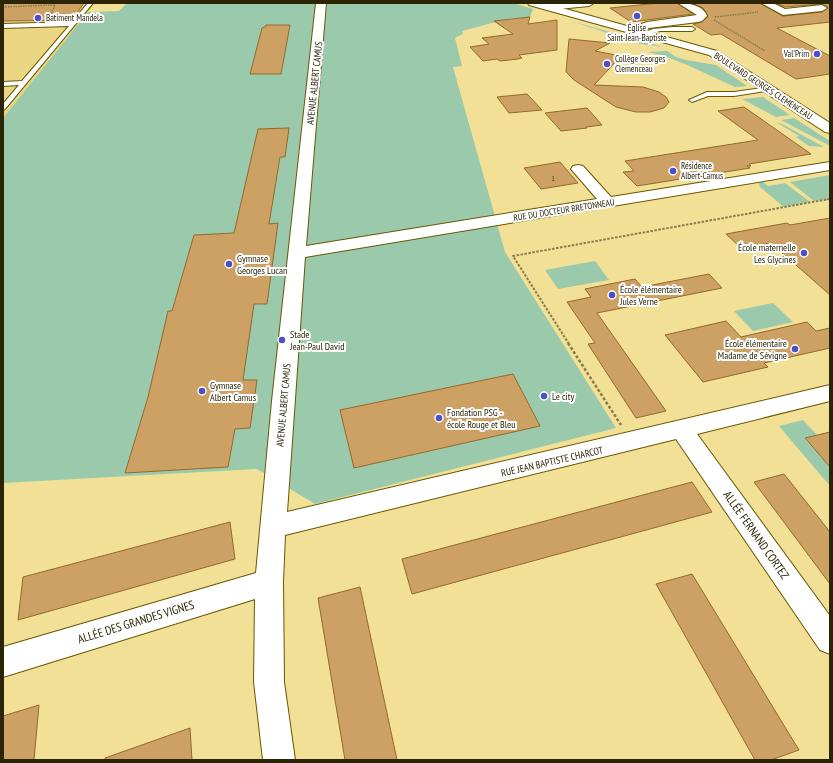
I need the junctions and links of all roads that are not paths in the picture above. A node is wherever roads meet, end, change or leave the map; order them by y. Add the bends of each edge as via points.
1 (92, 3) edge
2 (533, 3) edge
3 (589, 3) edge
4 (683, 3) edge
5 (766, 3) edge
6 (812, 3) edge
7 (321, 5) edge
8 (548, 7) junction
9 (826, 10) edge
10 (74, 24) junction
11 (3, 26) edge
12 (692, 29) dead end
13 (637, 32) junction
14 (25, 83) junction
15 (3, 84) edge
16 (769, 89) junction
17 (692, 100) dead end
18 (3, 108) edge
19 (830, 129) edge
20 (830, 166) edge
21 (578, 169) dead end
22 (608, 202) junction
23 (297, 253) junction
24 (830, 393) edge
25 (682, 430) junction
26 (273, 527) junction
27 (269, 582) junction
28 (830, 640) edge
29 (3, 662) edge
30 (279, 760) edge

1 - 10 lane
2 - 8 main road, BOULEVARD GEORGES CLEMENCEAU
3 - 8 street
4 - 13 street via 705,17 640,26
5 - 9 street via 783,12
6 - 9 street
7 - 23 street, AVENUE ALBERT CAMUS
8 - 13 main road, BOULEVARD GEORGES CLEMENCEAU
10 - 11 lane
10 - 14 lane
12 - 13 lane
13 - 16 main road, BOULEVARD GEORGES CLEMENCEAU via 713,53
14 - 15 lane
14 - 18 lane
16 - 17 lane via 734,94 707,94
16 - 19 main road, BOULEVARD GEORGES CLEMENCEAU
20 - 22 street, RUE DU DOCTEUR BRETONNEAU
21 - 22 street
22 - 23 street, RUE DU DOCTEUR BRETONNEAU
23 - 26 street, AVENUE ALBERT CAMUS
24 - 25 street, RUE JEAN BAPTISTE CHARCOT
25 - 26 street, RUE JEAN BAPTISTE CHARCOT
25 - 28 street, ALLÉE FERNAND CORTEZ
26 - 27 street, AVENUE ALBERT CAMUS
27 - 29 street, ALLÉE DES GRANDES VIGNES
27 - 30 street, AVENUE ALBERT CAMUS via 270,682

